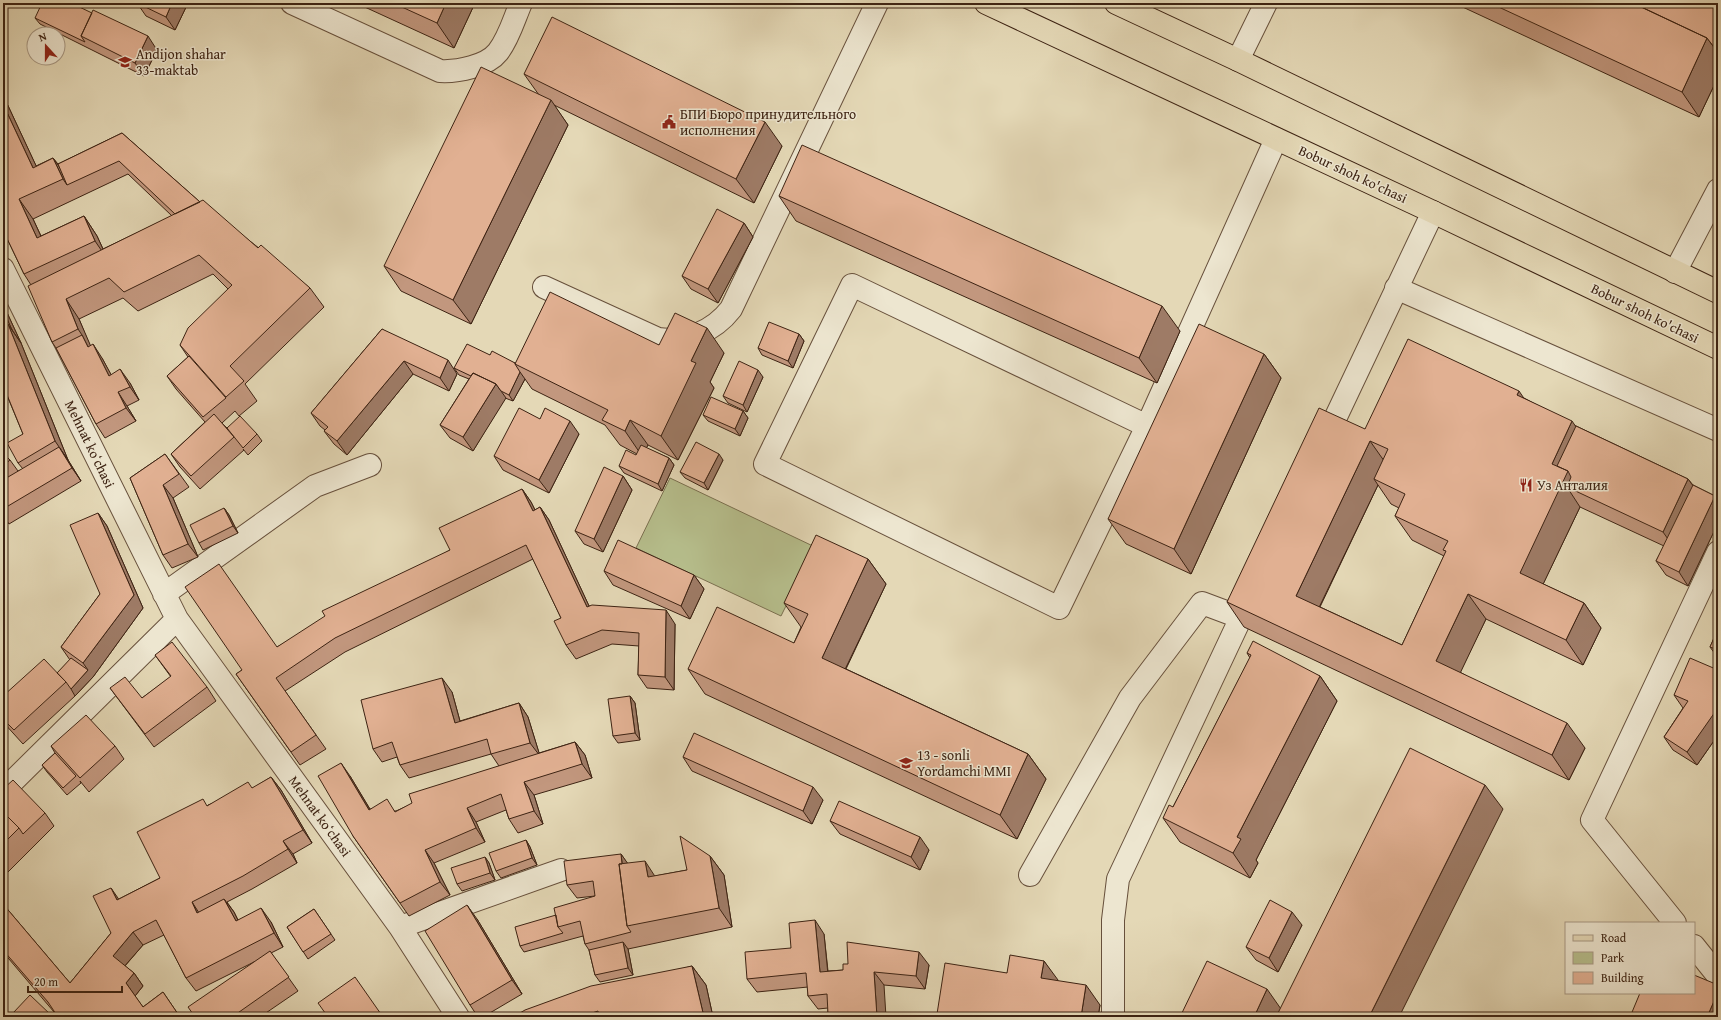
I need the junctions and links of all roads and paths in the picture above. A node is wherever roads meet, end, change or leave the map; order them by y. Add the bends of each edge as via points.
1 (292, 3) edge
2 (521, 3) edge
3 (877, 3) edge
4 (986, 3) edge
5 (1116, 3) edge
6 (1266, 3) edge
7 (1238, 60) junction
8 (1276, 139) junction
9 (1718, 190) edge
10 (1433, 212) junction
11 (3, 269) edge
12 (1675, 272) junction
13 (544, 287) dead end
14 (1396, 288) junction
15 (1718, 292) edge
16 (1718, 348) edge
17 (1147, 426) junction
18 (1718, 430) edge
19 (1315, 460) edge
20 (370, 465) dead end
21 (1718, 552) edge
22 (1262, 575) edge
23 (164, 594) junction
24 (1242, 618) junction
25 (176, 619) junction
26 (3, 791) edge
27 (560, 870) dead end
28 (1030, 875) dead end
29 (1674, 922) edge
30 (400, 927) junction
31 (1695, 947) edge
32 (1718, 976) edge
33 (458, 1017) edge
34 (1113, 1017) edge

1 - 2 street via 440,71 455,72 475,66 497,53
3 - 13 street via 731,309 723,320 693,336 673,341 658,339
4 - 8 main road, Bobur shoh ko'chasi
5 - 7 main road
6 - 7 street
7 - 12 main road
8 - 10 main road, Bobur shoh ko'chasi
8 - 17 street
9 - 12 street
10 - 14 street
10 - 16 main road, Bobur shoh ko'chasi
11 - 23 street, Mehnat koʻchasi
12 - 15 main road
14 - 18 street
14 - 19 street
17 - 17 street via 1059,608 765,464 852,285
20 - 23 street via 315,486
21 - 29 street via 1592,820
22 - 24 street
23 - 25 street, Mehnat koʻchasi
24 - 28 street via 1202,603 1130,698
24 - 34 street via 1118,879 1113,920
25 - 26 street
25 - 30 street, Mehnat koʻchasi
27 - 30 street
30 - 33 street, Mehnat koʻchasi
31 - 32 street

